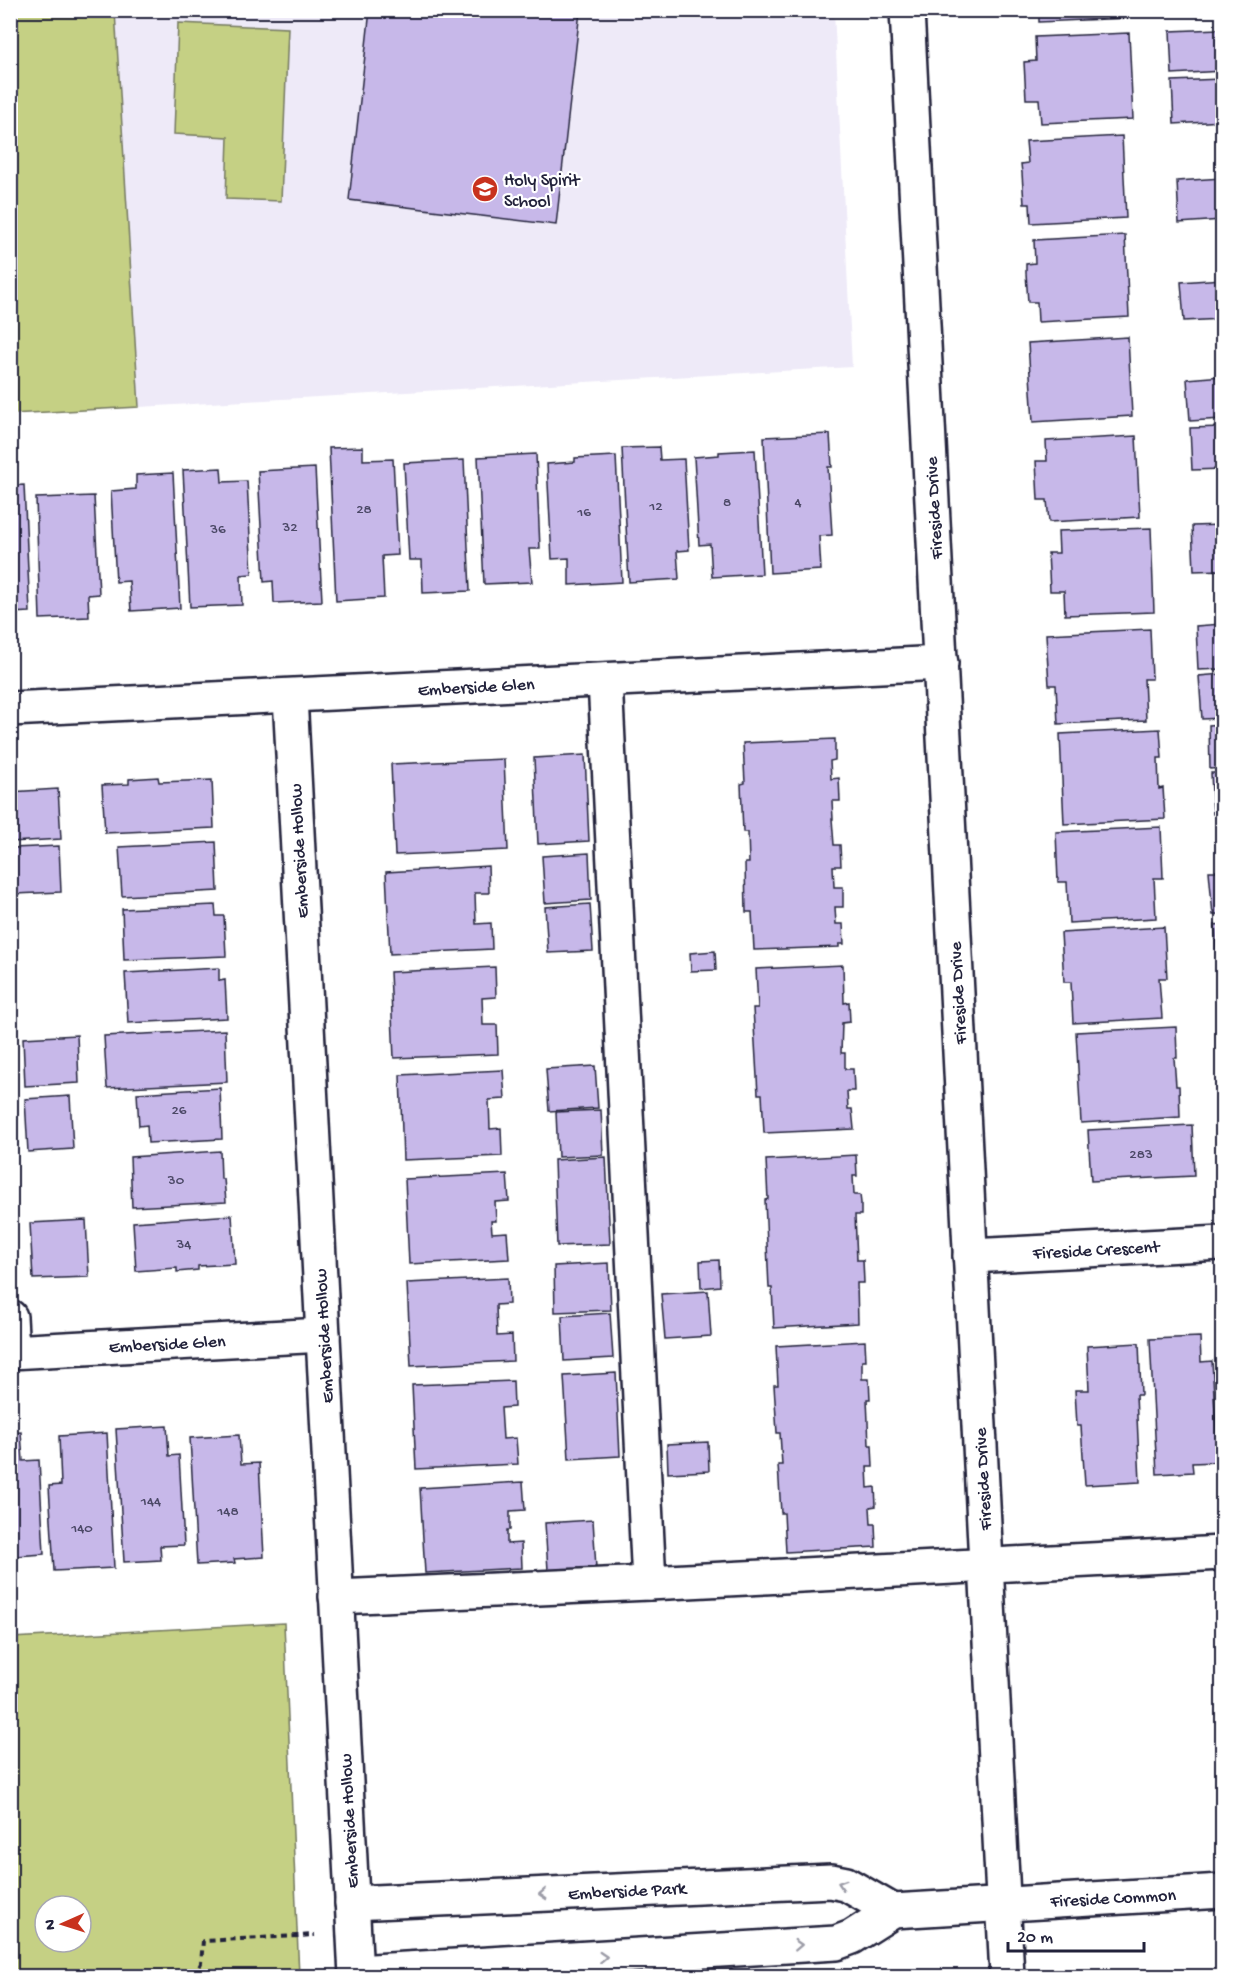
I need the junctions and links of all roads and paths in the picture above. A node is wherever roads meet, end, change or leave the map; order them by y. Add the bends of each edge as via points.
1 (907, 10) edge
2 (941, 663) junction
3 (605, 680) junction
4 (290, 696) junction
5 (10, 709) edge
6 (1222, 1243) edge
7 (970, 1256) junction
8 (10, 1317) edge
9 (323, 1335) junction
10 (11, 1352) edge
11 (1222, 1553) edge
12 (987, 1565) junction
13 (649, 1583) junction
14 (336, 1598) junction
15 (1222, 1891) edge
16 (1004, 1904) junction
17 (893, 1911) junction
18 (353, 1918) junction
19 (356, 1974) edge
20 (195, 1977) edge
21 (1007, 1977) edge

1 - 2 street, Fireside Drive
2 - 3 street, Emberside Glen
2 - 7 street, Fireside Drive
3 - 4 street, Emberside Glen
3 - 13 street
4 - 5 street, Emberside Glen
4 - 9 street, Emberside Hollow
6 - 7 street, Fireside Crescent
7 - 12 street, Fireside Drive
8 - 10 street
9 - 10 street, Emberside Glen
9 - 14 street, Emberside Hollow
11 - 12 street
12 - 13 street
12 - 16 street, Fireside Drive
13 - 14 street
14 - 18 street, Emberside Hollow
15 - 16 street, Fireside Common
16 - 17 street
16 - 21 street, Fireside Drive
17 -> 18 street, Emberside Park via 846,1884 831,1881
19 -> 17 street via 836,1943
18 - 19 street, Emberside Hollow
18 - 20 path via 203,1941

